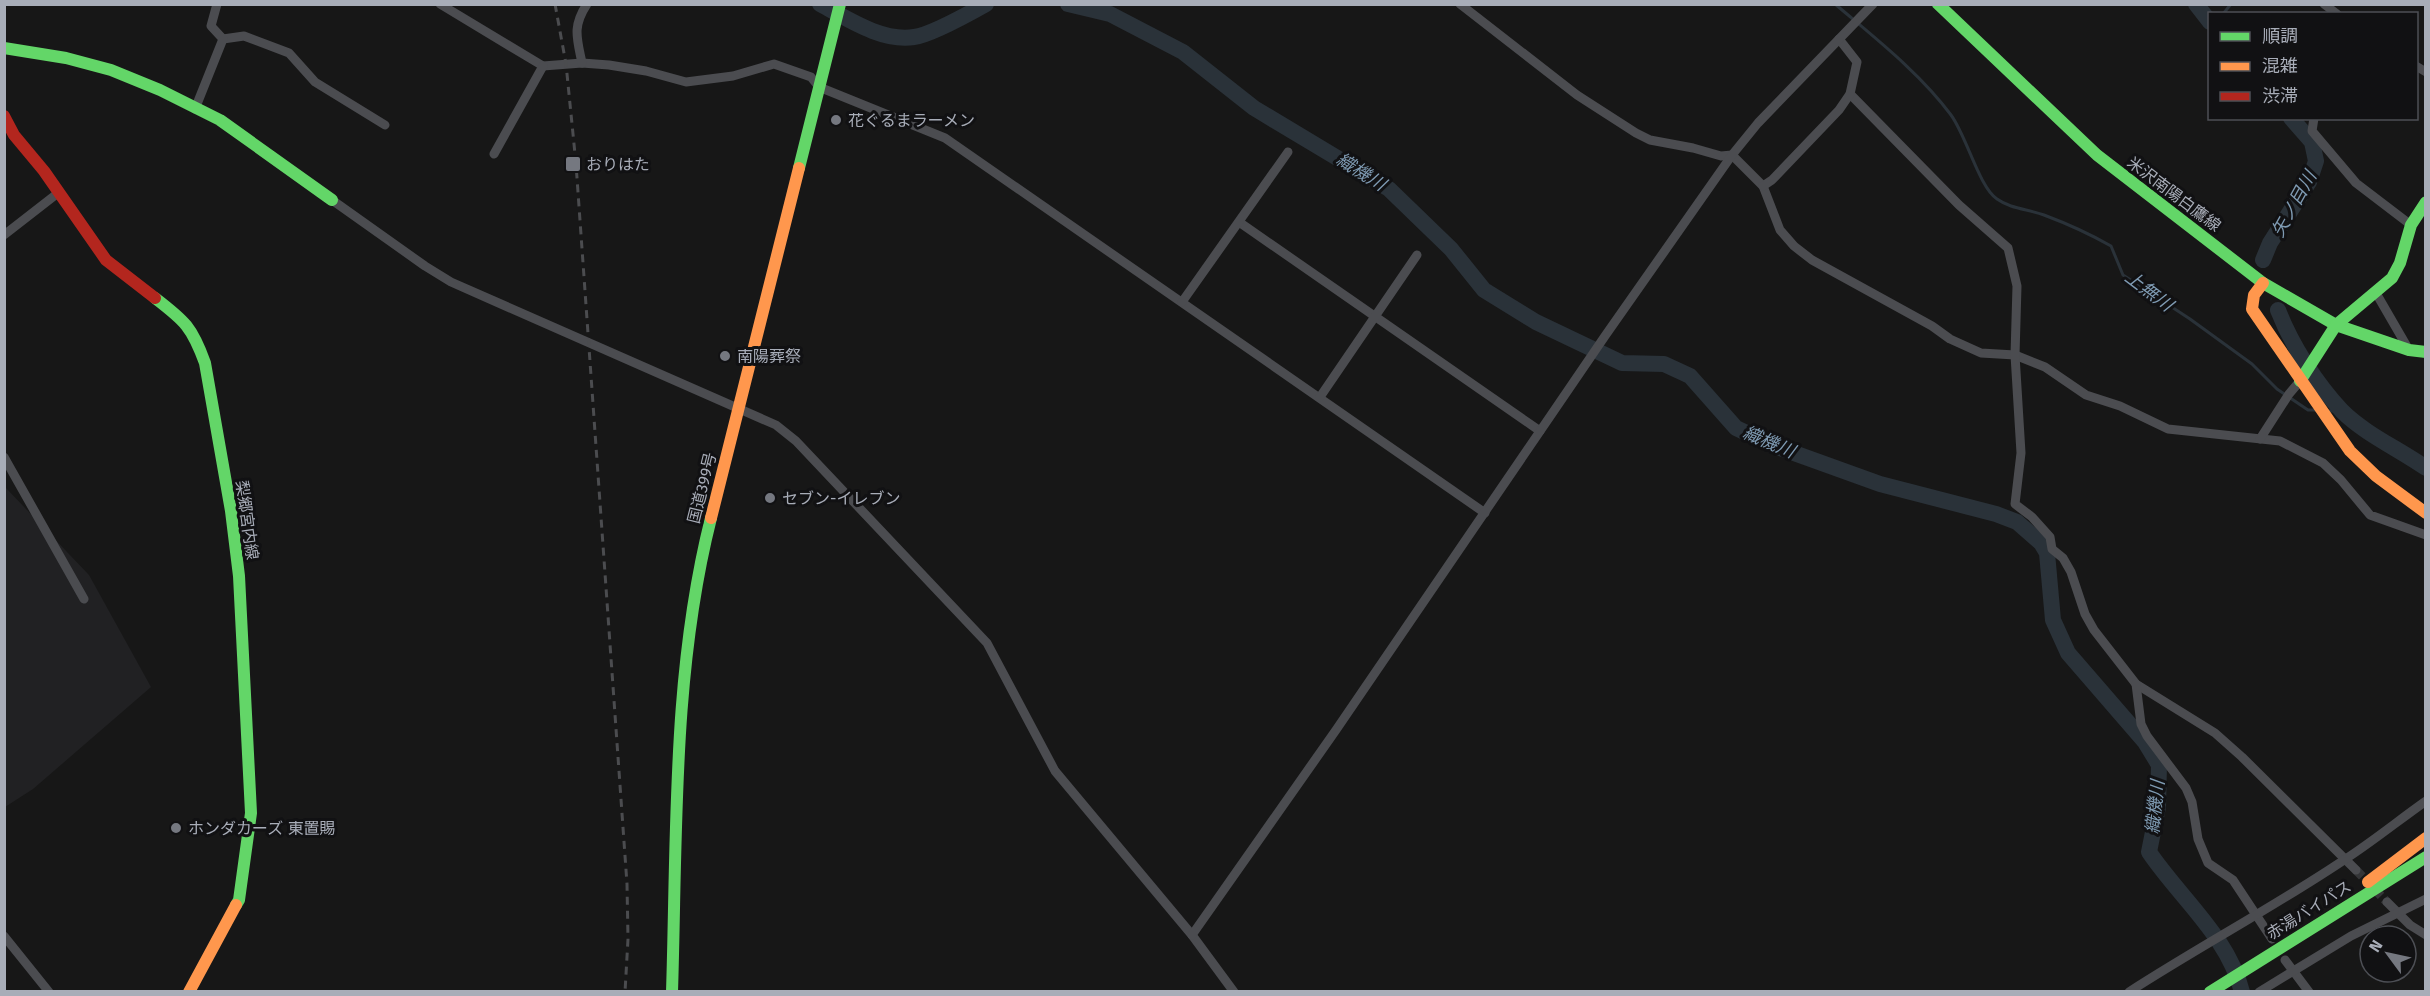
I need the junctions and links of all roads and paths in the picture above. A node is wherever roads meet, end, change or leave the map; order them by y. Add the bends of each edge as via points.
1 (218, 4) edge
2 (440, 4) edge
3 (586, 4) edge
4 (1460, 4) edge
5 (1873, 4) edge
6 (1938, 4) edge
7 (840, 5) edge
8 (223, 39) junction
9 (1839, 39) junction
10 (4, 48) edge
11 (582, 63) junction
12 (543, 66) junction
13 (819, 87) junction
14 (1850, 94) junction
15 (195, 109) junction
16 (4, 116) edge
17 (2314, 120) edge
18 (385, 125) dead end
19 (1288, 152) dead end
20 (494, 154) dead end
21 (1732, 154) junction
22 (1763, 186) junction
23 (58, 193) junction
24 (332, 200) joint
25 (2426, 202) edge
26 (1239, 222) junction
27 (2411, 225) junction
28 (4, 235) edge
29 (1417, 255) dead end
30 (2263, 283) junction
31 (2376, 293) junction
32 (1182, 302) junction
33 (1374, 317) junction
34 (2336, 326) junction
35 (2409, 350) junction
36 (2426, 352) edge
37 (2015, 354) junction
38 (2303, 376) junction
39 (1320, 398) junction
40 (738, 409) junction
41 (1540, 431) junction
42 (2260, 439) junction
43 (4, 457) edge
44 (1485, 513) junction
45 (2426, 513) edge
46 (2426, 535) edge
47 (84, 599) dead end
48 (2136, 684) junction
49 (2426, 801) edge
50 (2426, 838) edge
51 (2426, 857) edge
52 (2346, 860) junction
53 (2356, 870) tunnel mouth
54 (2426, 898) edge
55 (2387, 902) tunnel mouth
56 (2398, 914) junction
57 (2257, 916) junction
58 (1192, 934) junction
59 (2426, 935) edge
60 (4, 936) edge
61 (2272, 939) dead end
62 (2293, 940) junction
63 (2285, 960) dead end
64 (2291, 970) junction
65 (2212, 990) edge
66 (49, 992) edge
67 (189, 992) edge
68 (672, 992) edge
69 (1234, 992) edge
70 (2129, 992) edge
71 (2259, 992) edge
72 (2309, 992) edge

1 - 8 street via 211,26
2 - 12 street
3 - 11 street via 575,29
4 - 21 street via 1577,95 1636,133 1650,140 1721,156
5 - 9 street
6 - 30 main road, 米沢南陽白鷹線 via 2097,155
7 - 13 main road, 国道399号
8 - 15 street
8 - 18 street via 244,36 289,53 315,82
9 - 14 street via 1857,63
9 - 21 street
10 - 15 main road via 111,70
11 - 12 street
11 - 13 street via 646,71 686,82 733,75 774,63 811,77
12 - 20 street
13 - 32 street via 945,138
13 - 40 main road, 国道399号
14 - 22 street via 1839,110
14 - 37 street via 1959,205 2008,248 2017,286
15 - 24 main road via 220,120
16 - 23 main road, 梨郷宮内線
17 - 27 street via 2312,131 2356,183
19 - 26 street
21 - 22 street
21 - 41 street
22 - 37 street via 1780,230 1812,260 1950,339 1982,353
23 - 28 street
23 - 67 main road, 梨郷宮内線 via 106,260 184,320 197,341 205,363 231,511 239,576 251,813 239,900
24 - 40 street via 452,282
25 - 27 main road
26 - 32 street
26 - 33 street
27 - 31 main road via 2400,263 2392,278
29 - 33 street
30 - 34 main road, 米沢南陽白鷹線
30 - 38 main road via 2254,295 2252,309
31 - 34 main road
31 - 35 street
32 - 39 street
33 - 39 street
33 - 41 street
34 - 35 main road, 米沢南陽白鷹線
34 - 38 main road
35 - 36 main road, 米沢南陽白鷹線
37 - 42 street via 2045,367 2086,394 2168,429
37 - 48 street via 2021,453 2015,504 2050,537 2052,549 2071,572 2094,630
38 - 42 street
38 - 45 main road via 2350,451 2410,504
39 - 44 street
40 - 58 street via 776,425 796,441 976,629 1007,678 1055,771
40 - 68 main road, 国道399号 via 702,553 682,696
41 - 44 street
42 - 46 street via 2280,441 2323,463 2370,515
43 - 47 street
44 - 58 street
48 - 52 street via 2215,733
48 - 57 street via 2142,724 2186,788 2208,863 2233,880
49 - 52 street
50 - 62 main road
51 - 62 main road, 赤湯バイパス
52 - 53 street
52 - 57 street
54 - 56 street
55 - 56 street
56 - 59 street
56 - 64 street
57 - 61 street
57 - 70 street
58 - 69 street
60 - 66 street
62 - 65 main road, 赤湯バイパス
63 - 64 street
64 - 71 street
64 - 72 street

